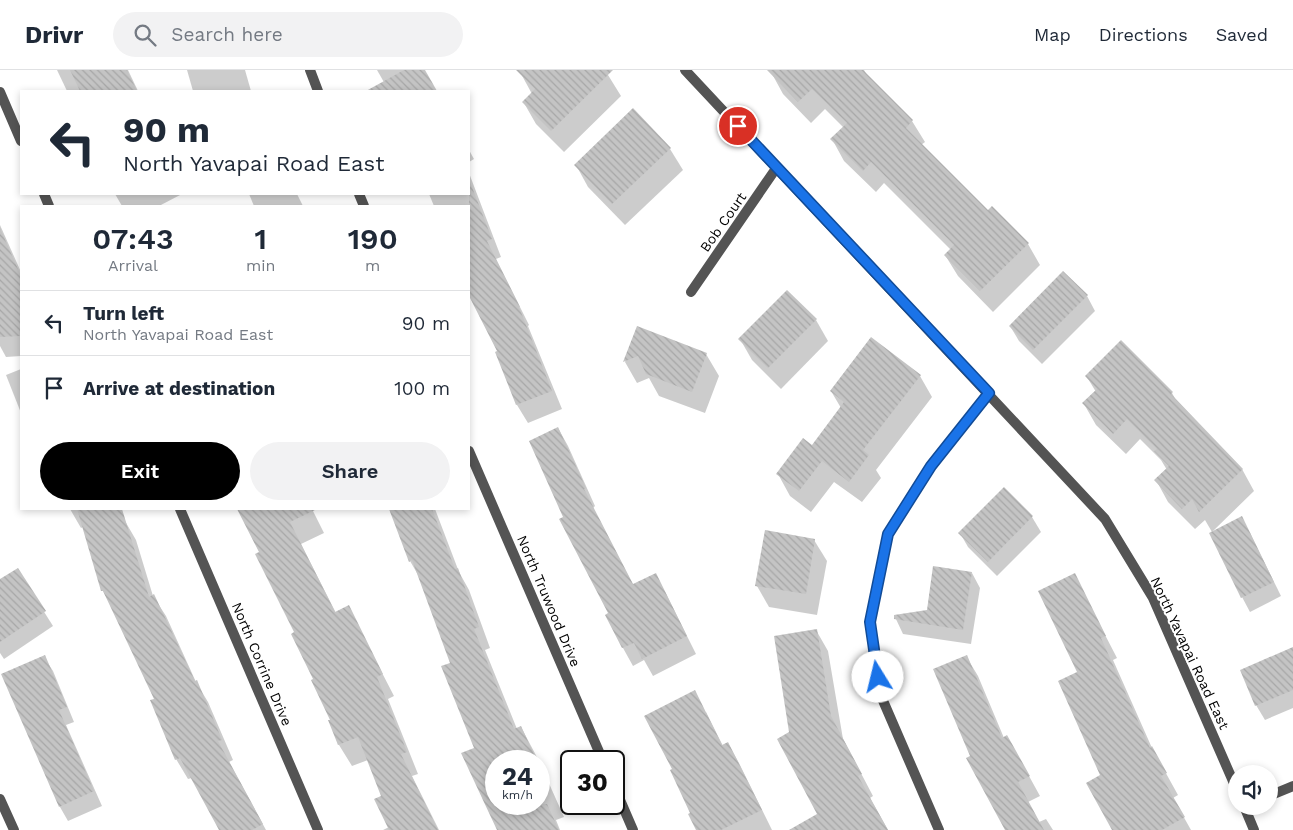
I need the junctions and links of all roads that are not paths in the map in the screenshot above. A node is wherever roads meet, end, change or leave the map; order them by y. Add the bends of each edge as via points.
1 (310, 70) edge
2 (685, 70) edge
3 (318, 90) edge
4 (0, 92) edge
5 (20, 139) edge
6 (777, 167) junction
7 (692, 292) dead end
8 (989, 393) junction
9 (470, 453) edge
10 (180, 510) edge
11 (598, 750) edge
12 (1228, 770) edge
13 (1293, 786) edge
14 (1278, 792) edge
15 (0, 799) edge
16 (625, 811) edge
17 (1248, 815) edge
18 (14, 830) edge
19 (318, 830) edge
20 (633, 830) edge
21 (939, 830) edge
22 (1254, 830) edge

1 - 3 street
2 - 6 street, North Yavapai Road East
4 - 5 street
6 - 7 street, Bob Court
6 - 8 street, North Yavapai Road East
8 - 12 street, North Yavapai Road East via 1105,518 1153,598
8 - 21 street via 931,466 888,534 870,622 881,696
9 - 11 street, North Truwood Drive
10 - 19 street, North Corrine Drive
13 - 14 street
15 - 18 street
16 - 20 street
17 - 22 street

